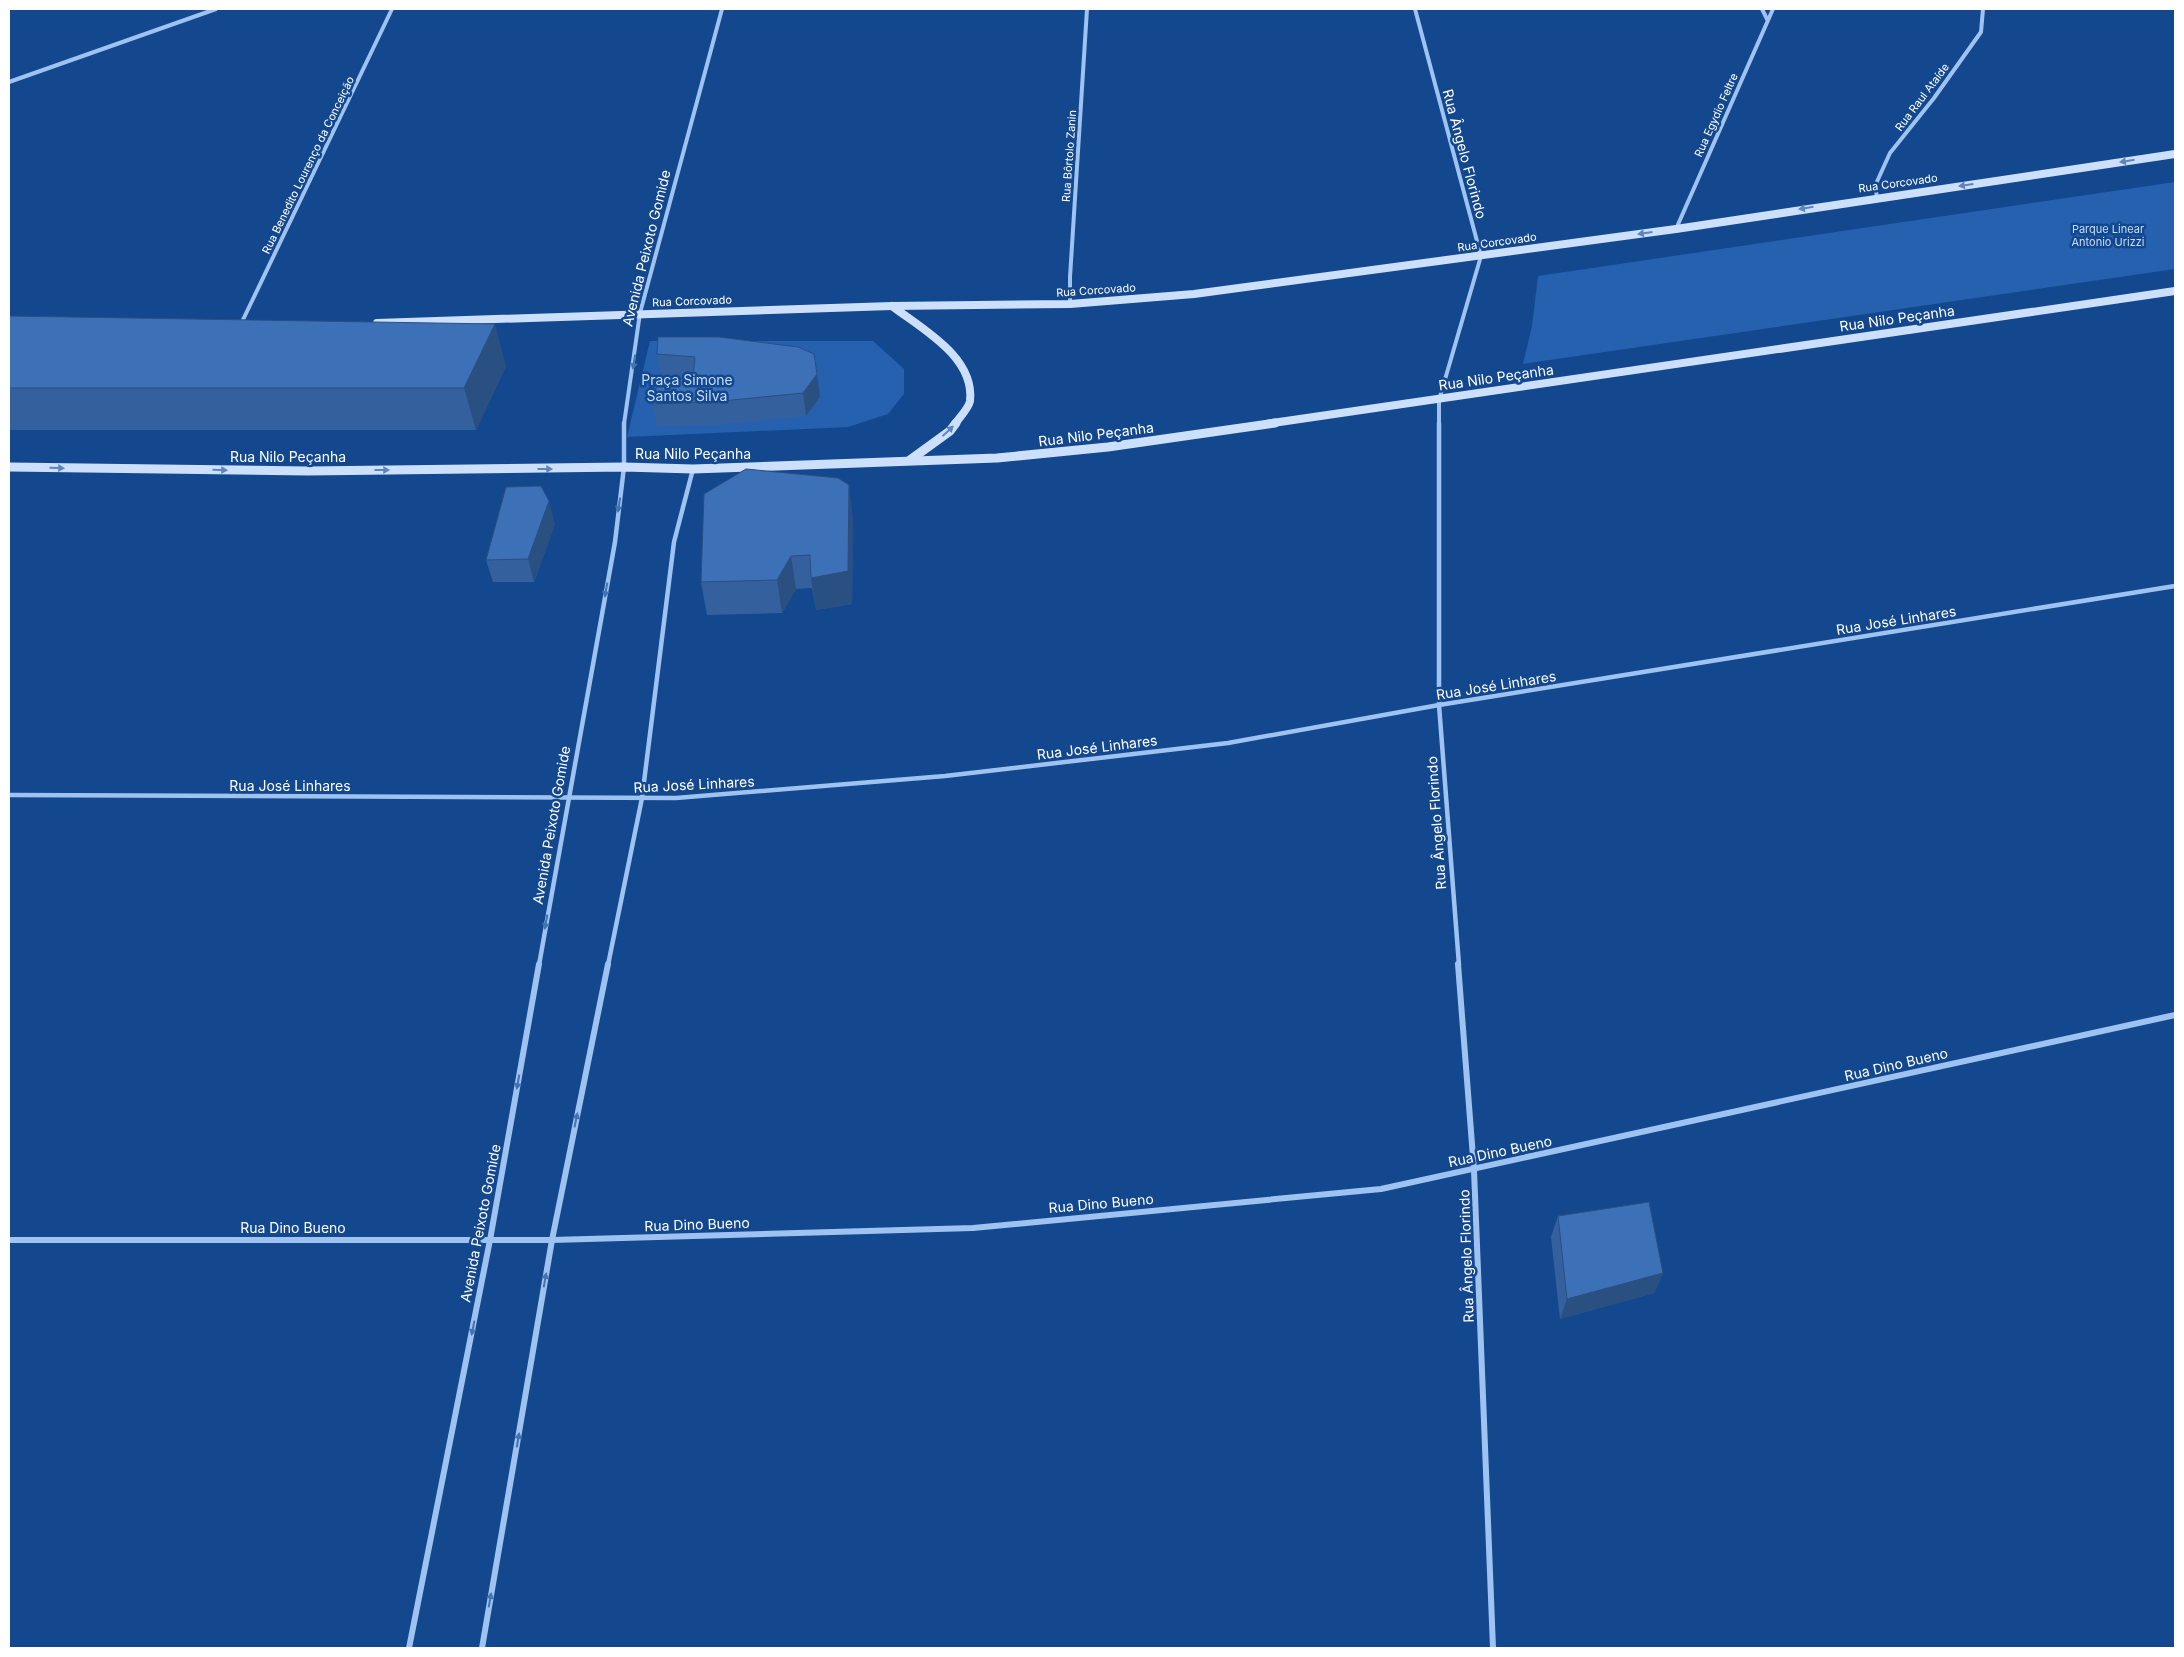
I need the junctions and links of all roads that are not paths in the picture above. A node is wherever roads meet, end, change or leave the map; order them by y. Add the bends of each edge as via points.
1 (216, 9) edge
2 (392, 9) edge
3 (722, 9) edge
4 (1087, 9) edge
5 (1415, 9) edge
6 (1762, 9) edge
7 (1773, 9) edge
8 (1983, 9) edge
9 (1767, 19) junction
10 (9, 82) edge
11 (2175, 154) edge
12 (1877, 197) junction
13 (1676, 229) junction
14 (1481, 256) junction
15 (2175, 291) edge
16 (1070, 304) junction
17 (892, 306) junction
18 (640, 314) junction
19 (366, 323) edge
20 (230, 328) edge
21 (240, 328) junction
22 (249, 328) edge
23 (1439, 400) junction
24 (909, 460) junction
25 (9, 467) edge
26 (624, 468) junction
27 (693, 469) junction
28 (2175, 586) edge
29 (1439, 705) junction
30 (9, 794) edge
31 (642, 798) junction
32 (568, 799) junction
33 (2175, 1015) edge
34 (1474, 1170) junction
35 (9, 1240) edge
36 (490, 1240) junction
37 (552, 1240) junction
38 (409, 1648) edge
39 (482, 1648) edge
40 (1493, 1648) edge

1 - 10 street
2 - 21 street, Rua Benedito Lourenço da Conceição
3 - 18 street, Avenida Peixoto Gomide
4 - 16 street, Rua Bôrtolo Zanin
5 - 14 street, Rua Ângelo Florindo
6 - 9 street
7 - 9 street, Rua Egydio Feltre
8 - 12 street, Rua Raul Ataíde via 1981,32 1890,153 1875,186
9 - 13 street, Rua Egydio Feltre
11 -> 12 street, Rua Corcovado
12 -> 13 street, Rua Corcovado
13 -> 14 street, Rua Corcovado
14 - 16 street, Rua Corcovado via 1194,294
14 - 23 street, Rua Ângelo Florindo
15 - 23 street, Rua Nilo Peçanha
16 - 17 street, Rua Corcovado
17 - 18 street, Rua Corcovado
24 -> 17 street via 950,432 970,403 970,383 960,362
18 - 19 street, Rua Corcovado
18 -> 26 street, Avenida Peixoto Gomide via 624,421
20 - 21 street
21 - 22 street
23 - 24 street, Rua Nilo Peçanha via 1108,447 997,458
23 - 29 street, Rua Ângelo Florindo
24 - 27 street, Rua Nilo Peçanha
25 -> 26 street, Rua Nilo Peçanha via 308,471
26 - 27 street, Rua Nilo Peçanha
26 -> 32 street, Avenida Peixoto Gomide
27 - 31 street via 674,542
28 - 29 street, Rua José Linhares
29 - 31 street, Rua José Linhares via 1228,743 1170,750 945,776
29 - 34 street, Rua Ângelo Florindo
30 - 32 street, Rua José Linhares
31 - 32 street, Rua José Linhares
37 -> 31 street
32 -> 36 street, Avenida Peixoto Gomide
33 - 34 street, Rua Dino Bueno
34 - 37 street, Rua Dino Bueno via 1380,1189 973,1228
34 - 40 street, Rua Ângelo Florindo
35 - 36 street, Rua Dino Bueno
36 - 37 street, Rua Dino Bueno
36 -> 38 street, Avenida Peixoto Gomide
39 -> 37 street

